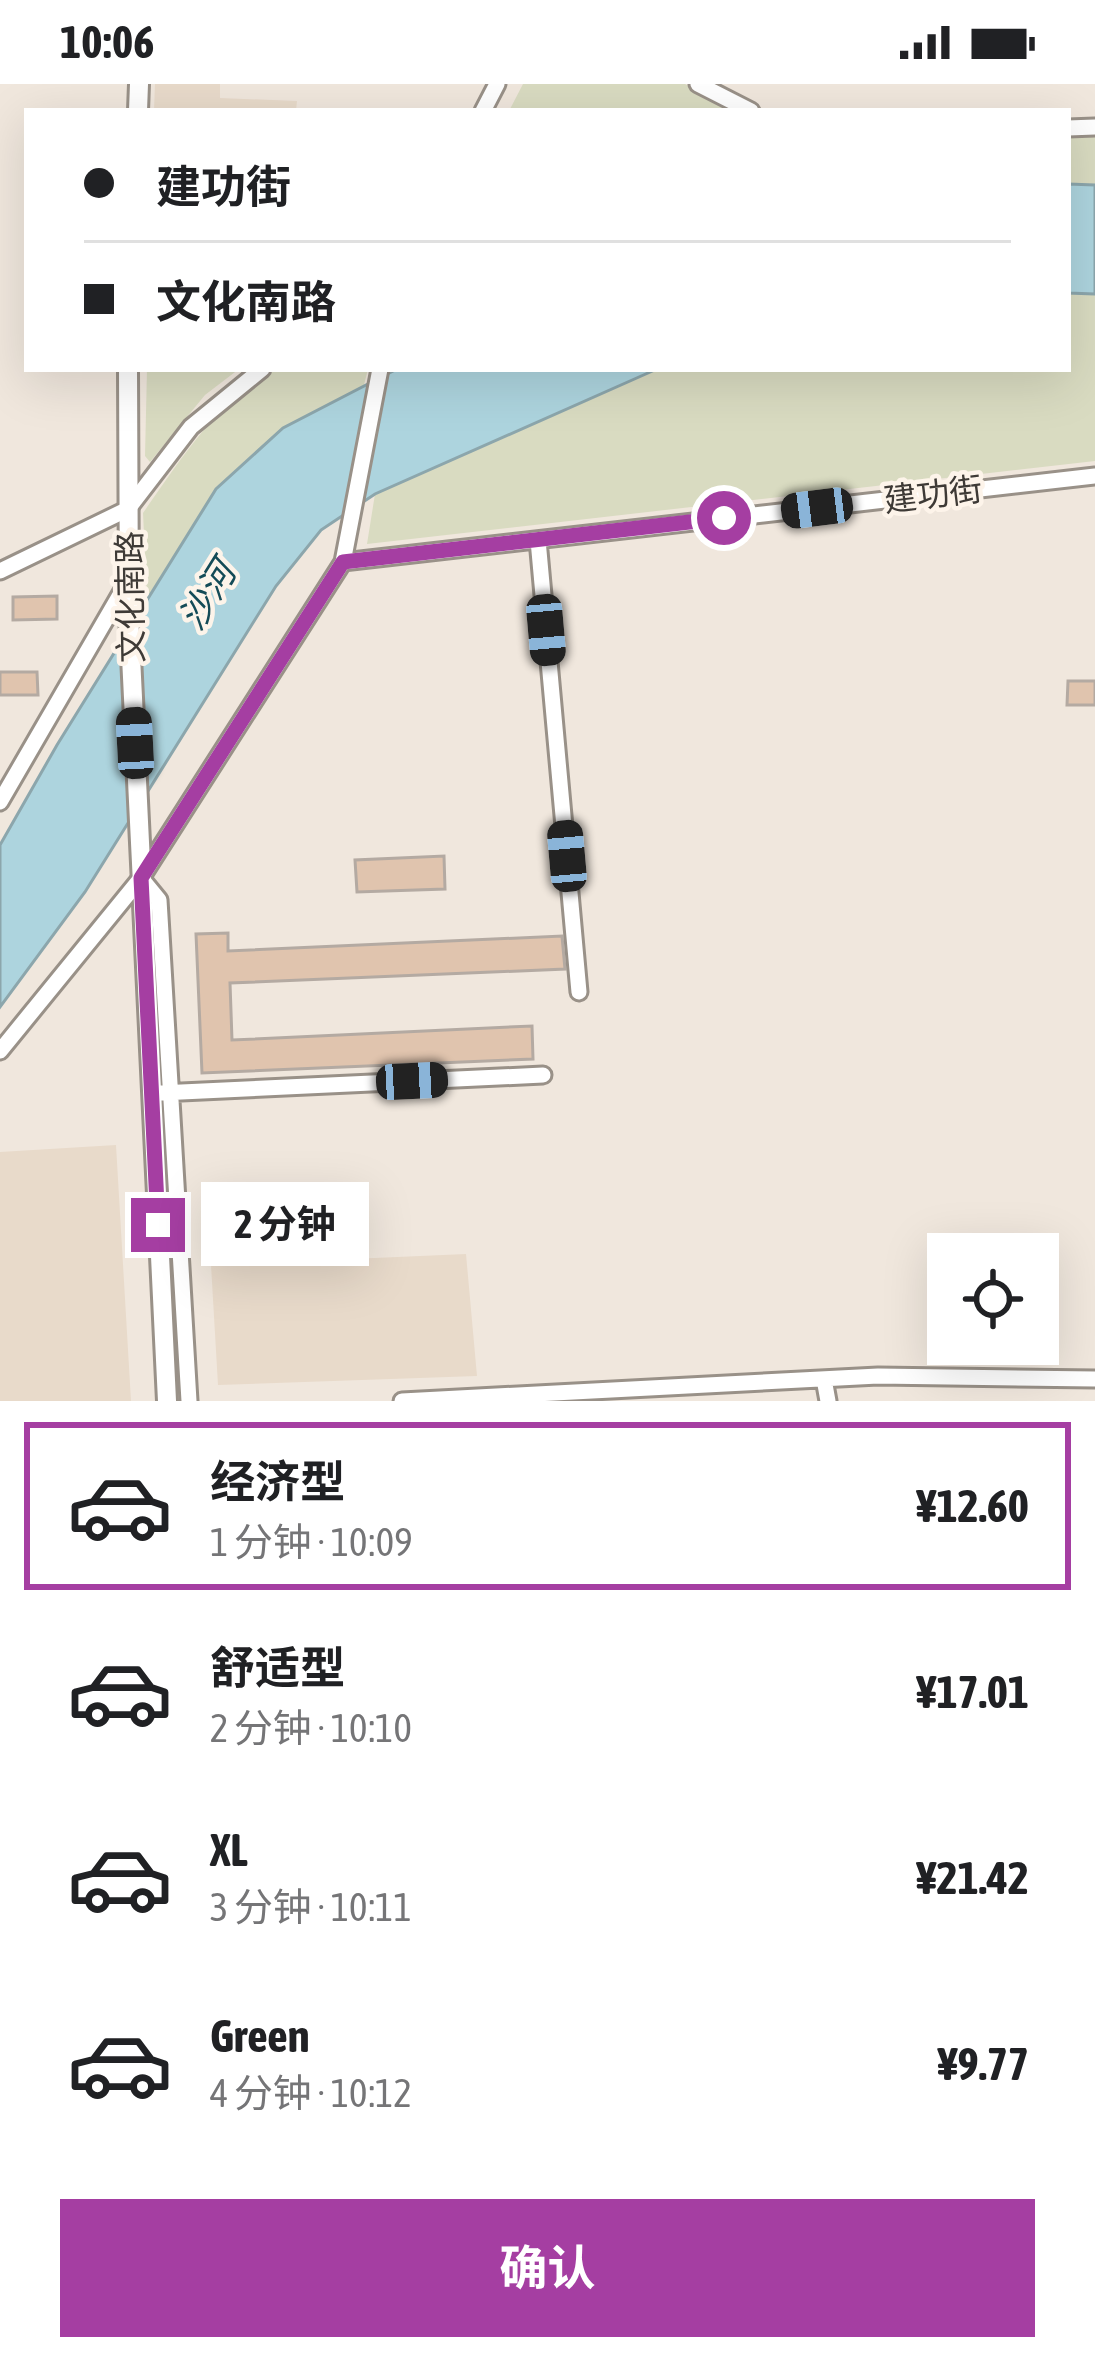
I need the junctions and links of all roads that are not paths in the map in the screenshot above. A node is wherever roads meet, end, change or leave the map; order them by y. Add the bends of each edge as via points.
1 (698, 84) edge
2 (745, 108) edge
3 (128, 372) edge
4 (258, 372) edge
5 (379, 372) edge
6 (1095, 476) edge
7 (128, 509) junction
8 (538, 540) junction
9 (343, 562) junction
10 (0, 571) edge
11 (128, 581) junction
12 (0, 802) edge
13 (141, 878) junction
14 (579, 992) dead end
15 (0, 1051) edge
16 (543, 1075) dead end
17 (152, 1094) junction
18 (824, 1378) junction
19 (1095, 1379) edge
20 (167, 1401) edge
21 (189, 1401) edge
22 (402, 1401) edge
23 (828, 1401) edge

1 - 2 street
3 - 7 main road, 文化南路
4 - 7 street via 191,427
5 - 9 street
6 - 8 street, 建功街
7 - 10 street
7 - 11 main road, 文化南路
8 - 9 street, 建功街
8 - 14 street
9 - 13 street
11 - 12 street
11 - 13 main road, 文化南路
13 - 15 street
13 - 17 main road, 文化南路
13 - 21 street via 159,900
16 - 17 street
17 - 20 main road, 文化南路
18 - 19 street
18 - 22 street
18 - 23 street

